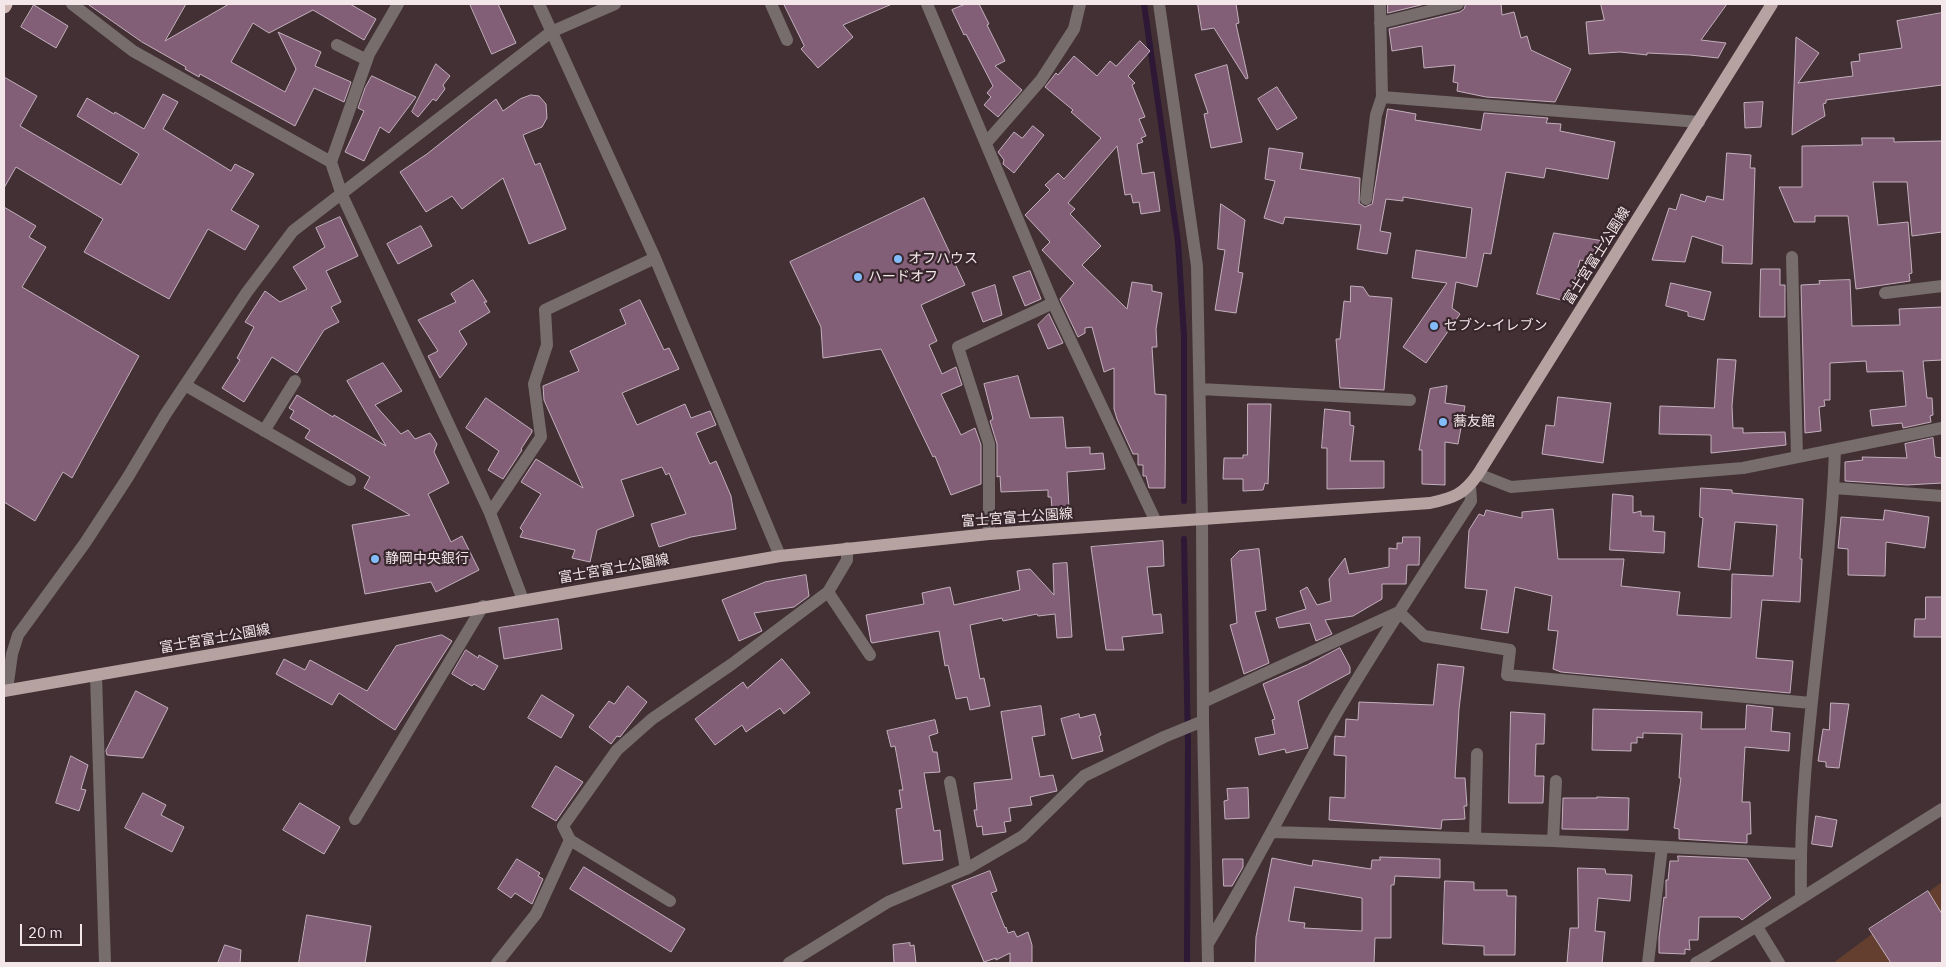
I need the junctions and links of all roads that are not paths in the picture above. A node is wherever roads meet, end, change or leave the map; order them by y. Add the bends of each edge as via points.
1 (72, 4) edge
2 (398, 4) edge
3 (539, 4) edge
4 (615, 4) edge
5 (772, 4) edge
6 (926, 4) edge
7 (1080, 4) edge
8 (1159, 4) edge
9 (1380, 4) edge
10 (1458, 4) edge
11 (1772, 4) edge
12 (1380, 22) junction
13 (551, 32) junction
14 (788, 40) dead end
15 (337, 45) dead end
16 (367, 60) junction
17 (1382, 97) junction
18 (1699, 122) junction
19 (986, 143) junction
20 (331, 162) junction
21 (342, 195) junction
22 (1366, 199) dead end
23 (1792, 257) dead end
24 (655, 258) junction
25 (1942, 286) edge
26 (1885, 293) dead end
27 (1053, 303) junction
28 (294, 381) dead end
29 (185, 385) junction
30 (1200, 389) junction
31 (1410, 400) dead end
32 (1942, 428) edge
33 (264, 431) junction
34 (1835, 450) junction
35 (1797, 457) junction
36 (1478, 474) junction
37 (350, 480) dead end
38 (1470, 486) junction
39 (1834, 488) junction
40 (1942, 496) edge
41 (490, 513) junction
42 (1202, 519) junction
43 (1156, 522) junction
44 (989, 534) junction
45 (847, 548) junction
46 (780, 556) junction
47 (828, 592) junction
48 (522, 600) junction
49 (483, 606) junction
50 (1398, 612) junction
51 (870, 656) dead end
52 (96, 675) junction
53 (6, 691) edge
54 (1203, 702) junction
55 (1811, 703) junction
56 (1200, 722) junction
57 (1478, 754) dead end
58 (1556, 780) dead end
59 (950, 782) dead end
60 (1942, 809) edge
61 (355, 819) dead end
62 (1273, 832) junction
63 (1476, 838) junction
64 (570, 840) junction
65 (1553, 841) junction
66 (1662, 847) junction
67 (1800, 854) junction
68 (966, 869) junction
69 (1801, 897) junction
70 (670, 901) dead end
71 (1757, 927) junction
72 (1209, 942) junction
73 (105, 963) edge
74 (497, 963) edge
75 (788, 963) edge
76 (1208, 963) edge
77 (1648, 963) edge
78 (1696, 963) edge
79 (1779, 963) edge

1 - 20 street via 133,51
2 - 16 street
3 - 13 street
4 - 13 street
5 - 14 street
6 - 19 street
7 - 19 street via 1074,29 1041,80
8 - 30 street via 1197,266
9 - 12 street
10 - 12 street
11 - 18 main road, 富士宮富士公園線
12 - 17 street
13 - 21 street
13 - 24 street
15 - 16 street
16 - 20 street
17 - 18 street
17 - 22 street via 1376,116
18 - 36 main road, 富士宮富士公園線
19 - 27 street
20 - 21 street
21 - 29 street via 293,231 246,292
21 - 41 street
23 - 35 street
24 - 41 street via 545,310 547,345 534,384 541,437
24 - 46 street
25 - 26 street
27 - 43 street
27 - 44 street via 958,347 989,444
28 - 33 street
29 - 33 street
29 - 53 street via 85,543 18,635
30 - 31 street
30 - 42 street
32 - 34 street
33 - 37 street
34 - 35 street
34 - 39 street
35 - 36 street via 1743,468 1511,487
36 - 38 main road, 富士宮富士公園線
38 - 42 main road, 富士宮富士公園線 via 1452,498 1430,503
38 - 50 street via 1471,501
39 - 40 street
39 - 55 street
41 - 48 street
42 - 43 main road, 富士宮富士公園線
42 - 54 street
43 - 44 main road, 富士宮富士公園線
44 - 45 main road, 富士宮富士公園線
45 - 46 main road, 富士宮富士公園線
45 - 47 street via 847,560
46 - 48 main road, 富士宮富士公園線
47 - 51 street
47 - 64 street via 652,719 617,750 563,826
48 - 49 main road, 富士宮富士公園線
49 - 52 main road, 富士宮富士公園線
49 - 61 street
50 - 54 street
50 - 55 street via 1424,636 1510,650 1507,675
50 - 62 street via 1335,717
52 - 53 main road, 富士宮富士公園線
52 - 73 street
54 - 56 street
55 - 67 street
56 - 68 street via 1084,776 1023,836
56 - 72 street
57 - 63 street
58 - 65 street
59 - 68 street
60 - 69 street
62 - 63 street
62 - 72 street
63 - 65 street
64 - 70 street
64 - 74 street via 536,914
65 - 66 street
66 - 67 street
66 - 77 street
67 - 69 street
68 - 75 street via 888,902
69 - 71 street
71 - 78 street
71 - 79 street
72 - 76 street

